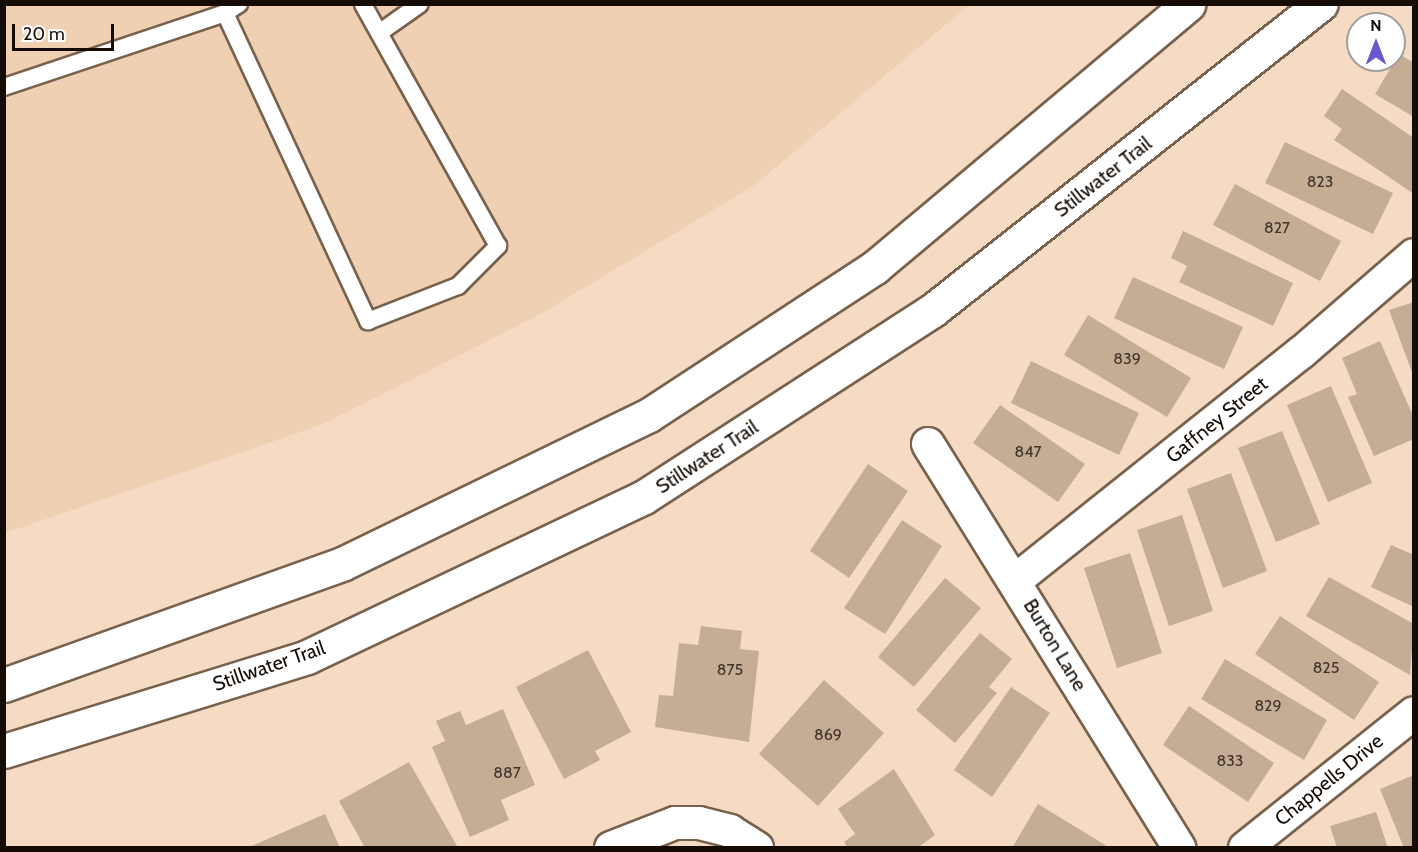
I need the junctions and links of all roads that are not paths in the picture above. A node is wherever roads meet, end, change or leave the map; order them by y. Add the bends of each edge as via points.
1 (363, 4) edge
2 (420, 4) edge
3 (1188, 4) edge
4 (1321, 4) edge
5 (232, 9) edge
6 (379, 33) junction
7 (5, 87) edge
8 (1413, 255) edge
9 (928, 444) dead end
10 (1016, 580) junction
11 (4, 685) edge
12 (1413, 713) edge
13 (4, 751) edge
14 (610, 848) edge
15 (757, 848) edge
16 (1179, 848) edge
17 (1245, 848) edge

1 - 6 lane
2 - 6 lane
3 - 11 main road via 875,267 649,415 342,564
4 - 13 main road, Stillwater Trail via 933,310 644,497 307,657
5 - 6 lane via 368,321 458,286 498,246
5 - 7 lane
8 - 10 street, Gaffney Street via 1302,352
9 - 10 street, Burton Lane
10 - 16 street, Burton Lane
12 - 17 street, Chappells Drive
14 - 15 street via 648,830 675,823 699,823 730,831

